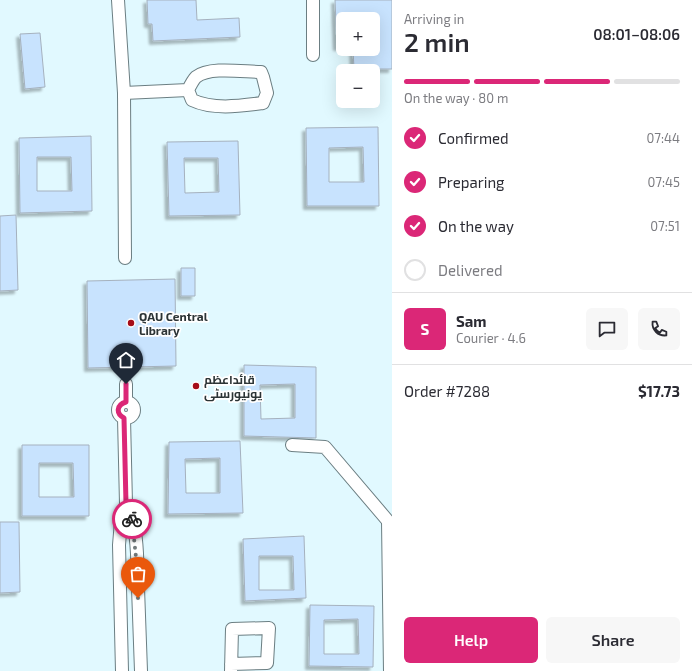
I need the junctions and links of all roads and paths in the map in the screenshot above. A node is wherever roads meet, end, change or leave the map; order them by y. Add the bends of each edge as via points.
1 (118, 0) edge
2 (313, 0) edge
3 (313, 55) dead end
4 (188, 90) junction
5 (124, 93) junction
6 (125, 258) dead end
7 (126, 384) dead end
8 (292, 445) dead end
9 (126, 504) junction
10 (122, 671) edge
11 (141, 671) edge
12 (390, 671) edge

1 - 5 lane
2 - 3 lane
4 - 4 lane via 196,77 206,72 261,72 266,93 262,103 233,106 201,104 192,100
4 - 5 lane
5 - 6 lane
7 - 9 lane via 126,402 133,406 134,411 132,416 124,418
8 - 12 lane via 325,447 388,520
9 - 10 lane via 121,521 119,545
9 - 11 lane via 131,514 137,567

